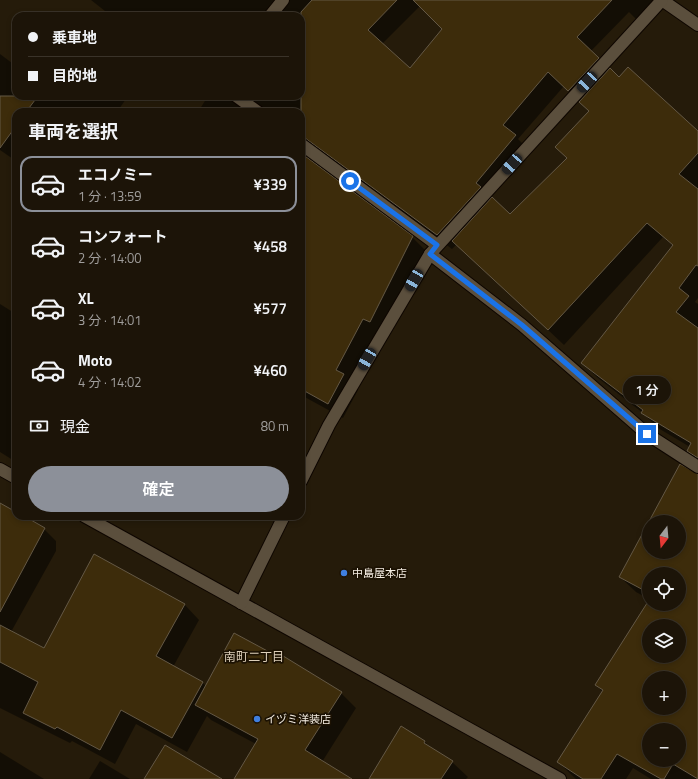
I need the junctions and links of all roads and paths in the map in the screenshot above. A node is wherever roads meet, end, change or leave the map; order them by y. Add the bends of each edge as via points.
1 (283, 0) edge
2 (662, 0) edge
3 (273, 12) edge
4 (698, 25) edge
5 (242, 100) edge
6 (252, 108) edge
7 (305, 147) edge
8 (433, 250) junction
9 (698, 467) edge
10 (0, 469) edge
11 (305, 473) edge
12 (12, 476) edge
13 (91, 520) edge
14 (282, 520) edge
15 (242, 603) junction
16 (560, 779) edge

1 - 3 street
2 - 4 street
2 - 8 street
5 - 6 street
7 - 8 street
8 - 9 street via 647,434
8 - 11 street via 329,425
10 - 12 street
13 - 15 street
14 - 15 street
15 - 16 street

